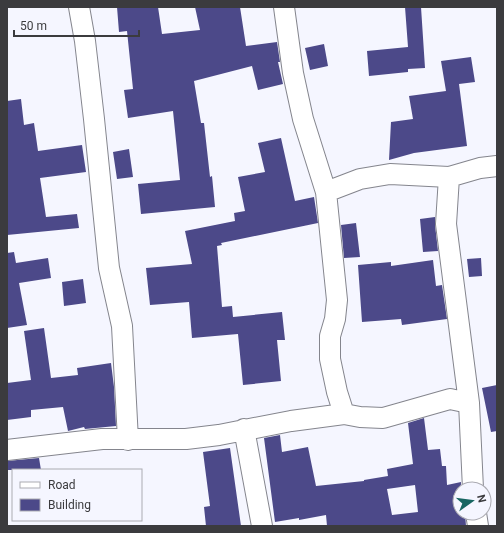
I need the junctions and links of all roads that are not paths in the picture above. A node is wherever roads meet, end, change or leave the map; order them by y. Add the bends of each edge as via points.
1 (79, 7) edge
2 (284, 7) edge
3 (497, 166) edge
4 (449, 177) junction
5 (326, 192) junction
6 (469, 403) junction
7 (344, 414) junction
8 (244, 429) junction
9 (128, 440) junction
10 (7, 450) edge
11 (473, 481) edge
12 (262, 526) edge

1 - 9 street via 94,119 109,268 122,326
2 - 5 street via 293,73 303,119
3 - 4 street
4 - 5 street via 390,174 360,179
4 - 6 street via 446,224
5 - 7 street via 337,300 330,336 330,359
6 - 7 street via 450,399 383,418
6 - 11 street
7 - 8 street
8 - 9 street via 186,439
8 - 12 street
9 - 10 street via 102,440

